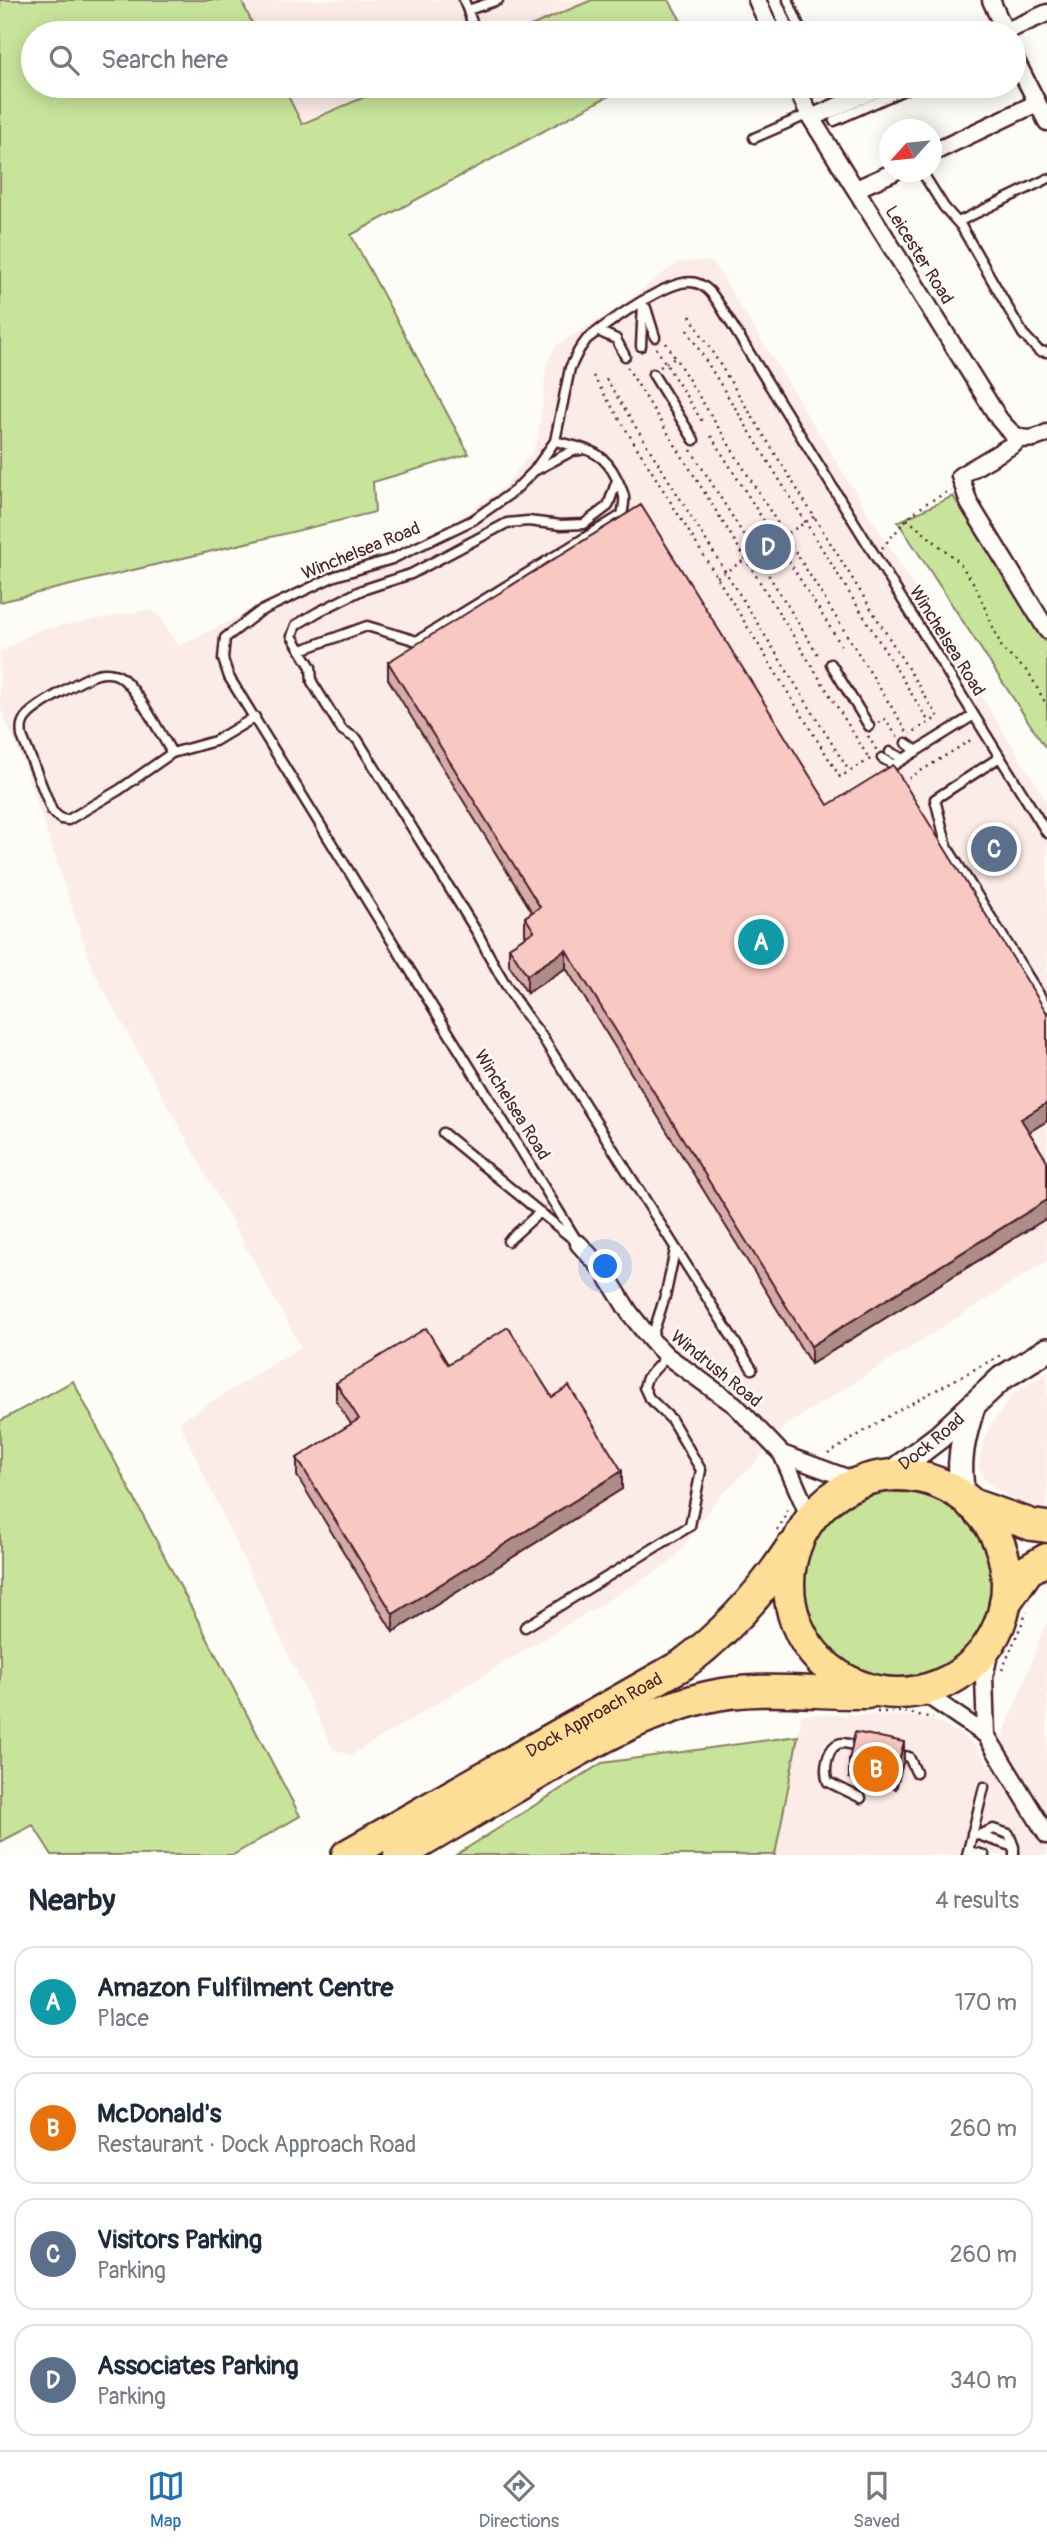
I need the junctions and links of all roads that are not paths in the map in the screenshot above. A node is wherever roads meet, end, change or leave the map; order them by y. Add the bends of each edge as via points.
1 (464, 0) edge
2 (498, 0) edge
3 (757, 0) edge
4 (788, 0) edge
5 (991, 0) edge
6 (468, 10) junction
7 (1047, 13) edge
8 (472, 21) edge
9 (767, 21) edge
10 (797, 21) edge
11 (1000, 21) edge
12 (1026, 22) edge
13 (1026, 81) edge
14 (802, 98) edge
15 (864, 98) edge
16 (878, 98) edge
17 (1037, 103) junction
18 (848, 108) junction
19 (810, 116) junction
20 (834, 121) dead end
21 (1047, 122) edge
22 (754, 138) dead end
23 (942, 148) edge
24 (879, 179) edge
25 (1047, 179) edge
26 (928, 182) edge
27 (856, 190) junction
28 (958, 222) junction
29 (643, 302) junction
30 (598, 331) junction
31 (653, 338) road end
32 (641, 346) dead end
33 (1047, 352) edge
34 (625, 356) dead end
35 (653, 374) dead end
36 (1047, 433) edge
37 (1019, 437) junction
38 (555, 441) junction
39 (692, 444) road end
40 (584, 449) junction
41 (534, 471) junction
42 (617, 480) junction
43 (1047, 630) edge
44 (301, 650) junction
45 (831, 664) dead end
46 (974, 715) junction
47 (255, 717) junction
48 (870, 727) road end
49 (903, 742) road end
50 (917, 751) junction
51 (890, 752) dead end
52 (172, 753) junction
53 (1000, 757) junction
54 (882, 758) dead end
55 (904, 759) junction
56 (1047, 833) edge
57 (1047, 1007) edge
58 (443, 1133) dead end
59 (540, 1212) junction
60 (508, 1241) dead end
61 (579, 1244) junction
62 (675, 1250) junction
63 (651, 1340) junction
64 (1047, 1350) edge
65 (667, 1356) junction
66 (752, 1369) dead end
67 (973, 1406) junction
68 (782, 1454) junction
69 (889, 1475) junction
70 (858, 1482) junction
71 (967, 1501) junction
72 (807, 1524) junction
73 (1047, 1527) edge
74 (1047, 1559) edge
75 (1017, 1606) junction
76 (525, 1627) dead end
77 (993, 1637) junction
78 (921, 1691) junction
79 (877, 1703) junction
80 (986, 1735) junction
81 (868, 1749) edge
82 (882, 1752) edge
83 (916, 1772) dead end
84 (984, 1787) dead end
85 (861, 1798) dead end
86 (977, 1834) junction
87 (1047, 1835) edge
88 (1014, 1851) edge
89 (968, 1853) edge
90 (347, 1855) edge
91 (399, 1855) edge
92 (984, 1855) edge

1 - 6 lane
2 - 6 lane
3 - 9 street
4 - 10 lane
5 - 11 street
6 - 8 lane
7 - 12 street
13 - 17 street
14 - 19 street, Leicester Road
15 - 18 street
16 - 18 lane
17 - 21 street
17 - 23 street
18 - 19 street
18 - 20 lane
19 - 22 lane
19 - 27 street, Leicester Road
24 - 27 street
25 - 28 lane
26 - 28 lane
27 - 37 street, Leicester Road via 999,419
28 - 33 lane via 1023,334 1039,351
29 - 30 lane, Winchelsea Road
29 - 31 lane
29 - 32 lane
29 - 46 lane, Winchelsea Road via 687,281 710,291
30 - 34 lane via 616,339
30 - 38 lane, Winchelsea Road via 579,350 570,368
35 - 39 lane
36 - 37 street via 1030,440
37 - 43 street via 960,476 969,503
38 - 40 lane
38 - 41 lane, Winchelsea Road
40 - 41 lane
40 - 42 lane via 604,458
41 - 47 lane, Winchelsea Road via 473,520 392,559 308,588 259,612 225,638 223,659 229,677
42 - 44 lane via 608,506 584,524 507,523 411,573 318,612 296,625 292,636
42 - 44 lane via 626,496 622,515 417,641 367,626
44 - 62 lane via 311,667 312,682 342,730 357,739 494,967
45 - 48 lane
46 - 50 lane
46 - 53 lane, Winchelsea Road
47 - 52 lane via 215,741
47 - 61 lane, Winchelsea Road
49 - 50 lane
50 - 55 lane
51 - 55 lane
52 - 52 lane via 120,790 68,820 61,819 52,811 21,725 41,705 90,677 109,673 130,686
53 - 56 lane, Winchelsea Road
53 - 57 lane via 935,799 947,847
54 - 55 lane via 894,765
58 - 59 lane
59 - 60 lane
59 - 61 lane
61 - 63 street, Windrush Road via 603,1270
62 - 63 lane
62 - 66 lane
63 - 65 street, Windrush Road
64 - 67 street, Dock Road via 1002,1378
65 - 68 street, Windrush Road via 735,1405
65 - 76 lane via 644,1387 671,1419 701,1470 690,1525
67 - 69 street, Dock Road
67 - 71 street, Dock Road via 959,1460
68 - 70 street, Windrush Road
68 - 72 street, Windrush Road
69 - 70 highway
69 - 71 highway via 929,1480
70 - 72 highway via 835,1495
71 - 73 highway
71 - 75 highway via 987,1521 998,1542
72 - 79 highway via 790,1568 797,1626 818,1659 850,1683 869,1690
72 - 90 highway, Dock Approach Road via 773,1575 708,1645 682,1665
74 - 75 highway via 1028,1570
75 - 77 highway
77 - 78 highway via 963,1672
77 - 80 street via 984,1677
78 - 79 highway
78 - 80 street
79 - 91 highway, Dock Approach Road via 788,1689 708,1697 617,1730
80 - 87 street
81 - 85 lane via 841,1743 831,1750 825,1770 828,1782
82 - 83 lane via 909,1757
84 - 86 lane
86 - 88 lane
86 - 89 lane
89 - 92 lane

